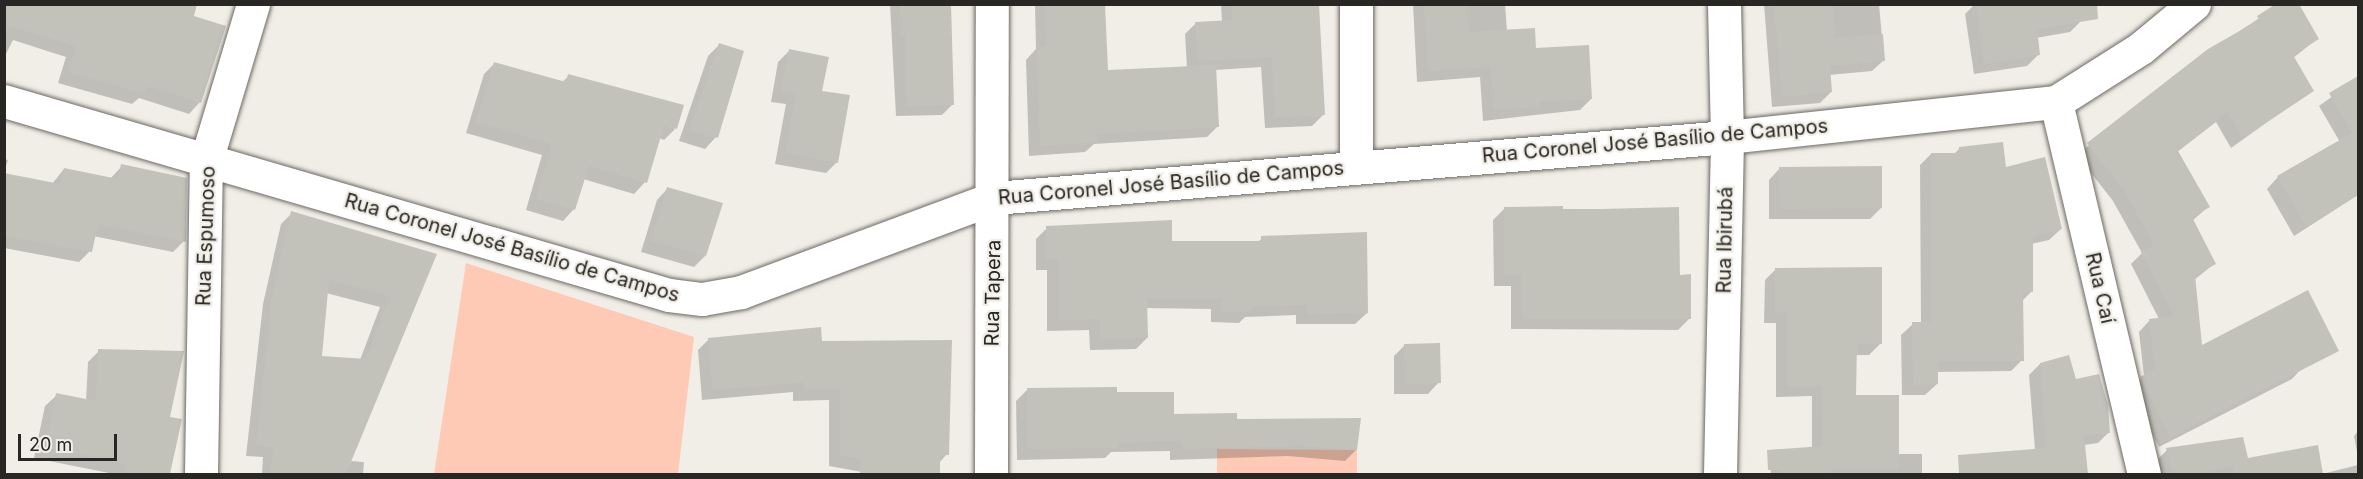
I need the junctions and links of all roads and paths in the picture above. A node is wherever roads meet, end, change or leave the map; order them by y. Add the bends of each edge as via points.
1 (253, 4) edge
2 (992, 4) edge
3 (1356, 4) edge
4 (1724, 4) edge
5 (2194, 4) edge
6 (4, 101) edge
7 (2056, 102) junction
8 (1726, 137) junction
9 (206, 162) junction
10 (1356, 167) junction
11 (994, 198) junction
12 (201, 474) edge
13 (991, 474) edge
14 (1720, 474) edge
15 (2144, 474) edge

1 - 9 street, Rua Espumoso
2 - 11 street, Rua Tapera
3 - 10 street
4 - 8 street, Rua Ibirubá
5 - 7 street via 2141,48
6 - 9 street, Rua Coronel José Basílio de Campos
7 - 8 street, Rua Coronel José Basílio de Campos
7 - 15 street, Rua Caí
8 - 10 street, Rua Coronel José Basílio de Campos
8 - 14 street, Rua Ibirubá
9 - 11 street, Rua Coronel José Basílio de Campos via 669,295 702,299 741,292
9 - 12 street, Rua Espumoso
10 - 11 street, Rua Coronel José Basílio de Campos
11 - 13 street, Rua Tapera

